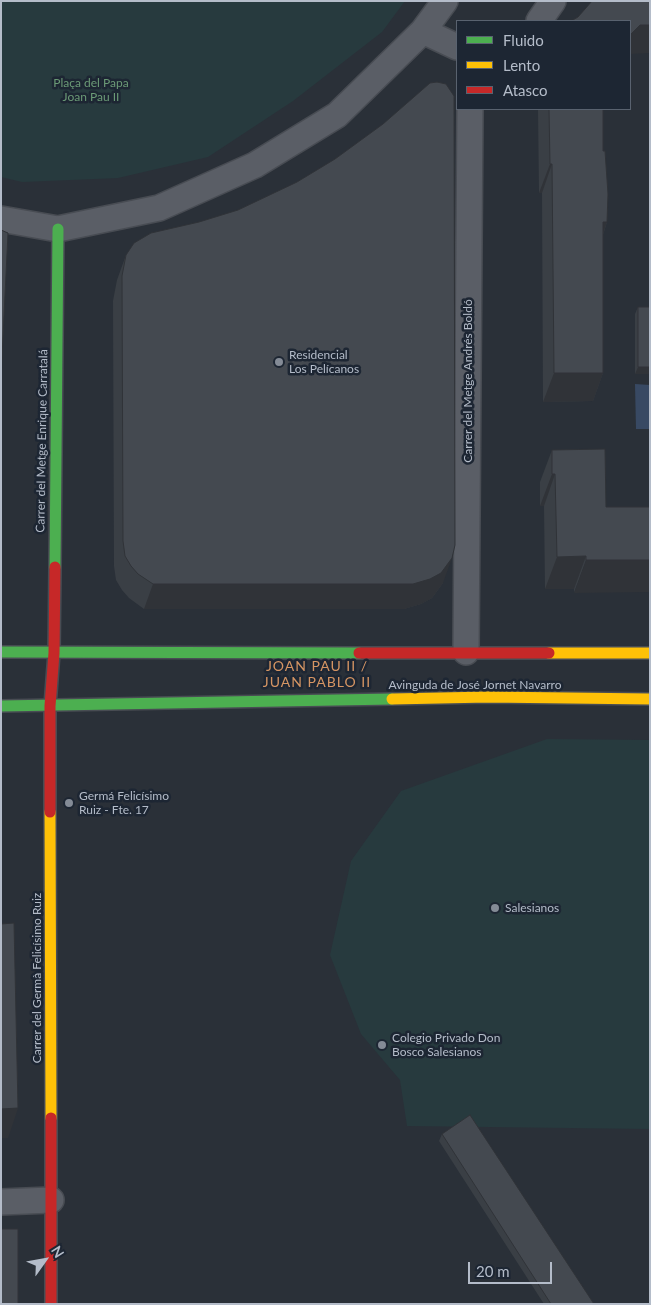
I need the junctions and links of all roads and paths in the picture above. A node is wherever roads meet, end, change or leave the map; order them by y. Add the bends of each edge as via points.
1 (445, 1) edge
2 (552, 1) edge
3 (540, 20) edge
4 (423, 31) junction
5 (456, 47) edge
6 (470, 110) edge
7 (1, 219) edge
8 (58, 229) junction
9 (1, 652) edge
10 (466, 652) junction
11 (54, 653) junction
12 (650, 653) edge
13 (650, 699) edge
14 (1, 706) edge
15 (50, 706) junction
16 (51, 1200) junction
17 (1, 1202) edge
18 (52, 1304) edge

1 - 4 street
2 - 3 street
4 - 5 street
4 - 8 street via 336,115 255,165 159,208
6 - 10 street, Carrer del Metge Andrés Boldó
7 - 8 street
8 - 11 street, Carrer del Metge Enrique Carratalá
9 - 11 street
10 - 11 street
10 - 12 street
11 - 15 street, Carrer del Germà Felicísimo Ruiz
13 - 15 street, Avinguda de José Jornet Navarro via 488,697
14 - 15 street, Avinguda de José Jornet Navarro
15 - 16 street, Carrer del Germà Felicísimo Ruiz
16 - 17 street
16 - 18 street, Carrer del Germà Felicísimo Ruiz

